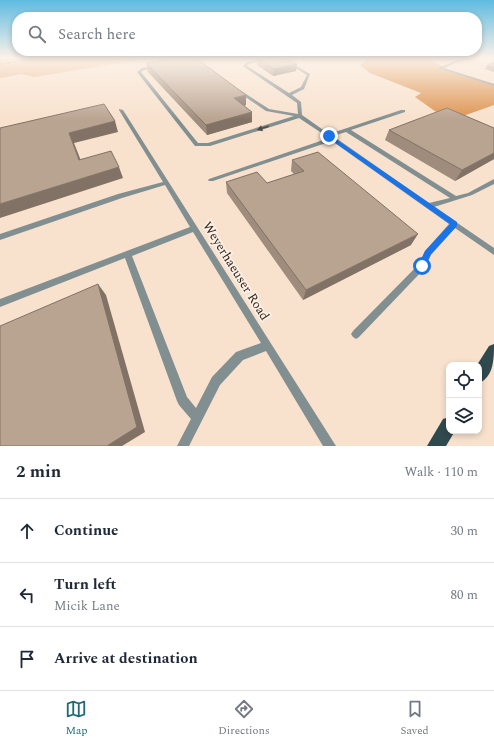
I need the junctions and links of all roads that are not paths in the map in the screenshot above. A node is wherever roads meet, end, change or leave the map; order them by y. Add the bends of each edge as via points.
1 (144, 79) edge
2 (264, 79) edge
3 (307, 79) edge
4 (474, 79) edge
5 (494, 85) edge
6 (233, 86) edge
7 (289, 95) junction
8 (121, 110) dead end
9 (403, 111) dead end
10 (300, 116) junction
11 (347, 130) junction
12 (330, 137) junction
13 (210, 180) dead end
14 (494, 181) edge
15 (166, 183) junction
16 (455, 198) junction
17 (428, 206) junction
18 (454, 224) junction
19 (194, 228) junction
20 (0, 237) edge
21 (494, 252) edge
22 (127, 254) junction
23 (0, 303) edge
24 (356, 334) dead end
25 (268, 346) junction
26 (493, 354) edge
27 (482, 371) edge
28 (196, 417) junction
29 (446, 430) edge
30 (183, 446) edge
31 (330, 446) edge
32 (436, 446) edge

10 -> 1 lane via 208,146 197,145
2 - 7 lane
3 - 7 lane via 303,88
4 - 5 street
6 - 10 lane via 268,110
7 - 10 lane via 299,102
8 - 15 lane, Weyerhaeuser Road
9 - 11 lane
10 - 12 lane
11 - 12 lane
11 - 16 lane
12 - 13 lane
12 - 17 lane
14 - 16 lane via 470,194
15 - 19 lane, Weyerhaeuser Road
15 - 20 lane
16 - 17 lane
17 - 18 lane
18 - 21 lane
18 - 24 lane via 428,253 422,266
19 - 22 lane
19 - 25 lane, Weyerhaeuser Road
22 - 23 lane
22 - 28 lane via 183,401
25 - 28 lane via 240,356 216,381
25 - 31 lane, Weyerhaeuser Road
26 - 27 main road
28 - 30 lane
29 - 32 main road

